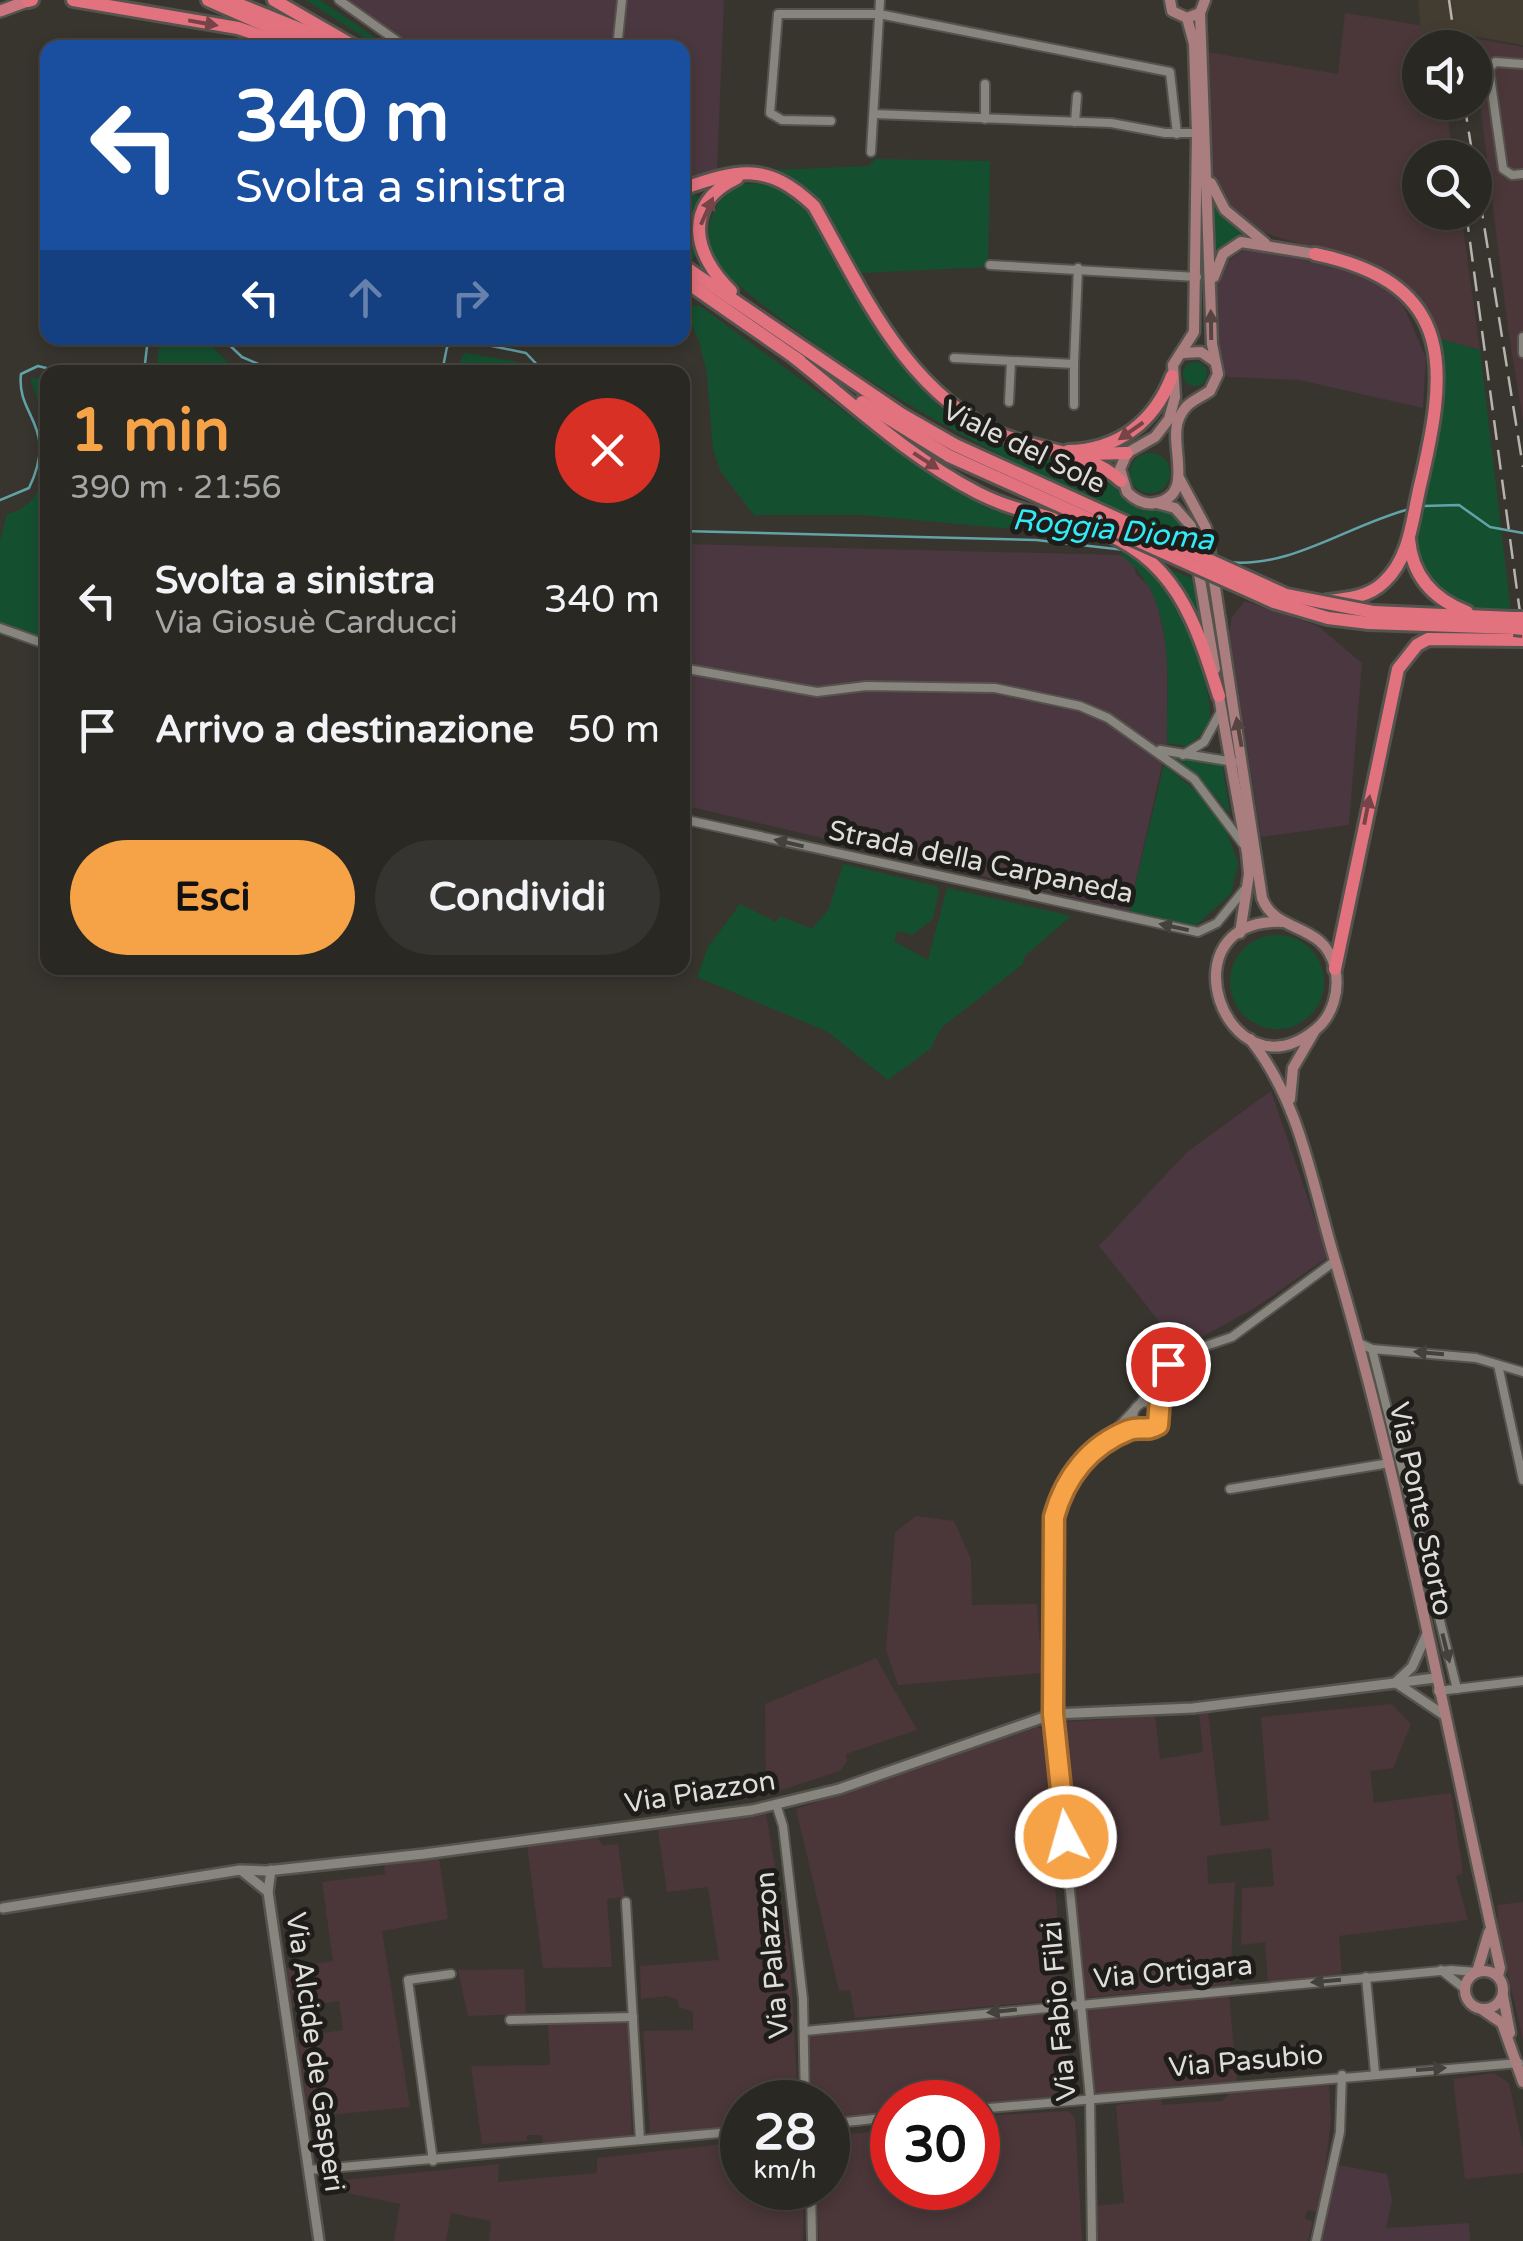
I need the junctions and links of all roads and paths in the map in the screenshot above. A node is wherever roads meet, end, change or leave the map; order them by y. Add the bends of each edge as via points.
1 (30, 0) edge
2 (73, 0) edge
3 (208, 0) edge
4 (228, 0) edge
5 (339, 0) edge
6 (622, 0) edge
7 (880, 0) edge
8 (1158, 0) edge
9 (1205, 0) edge
10 (277, 1) edge
11 (1170, 3) edge
12 (0, 11) edge
13 (1200, 13) junction
14 (880, 14) junction
15 (1187, 18) junction
16 (273, 40) edge
17 (300, 40) edge
18 (327, 40) edge
19 (344, 40) edge
20 (396, 40) edge
21 (618, 40) edge
22 (1523, 64) edge
23 (1200, 76) junction
24 (985, 84) dead end
25 (1077, 96) dead end
26 (874, 114) junction
27 (985, 119) junction
28 (831, 121) dead end
29 (1076, 122) junction
30 (1197, 133) junction
31 (1177, 134) junction
32 (871, 152) dead end
33 (1207, 166) junction
34 (750, 172) junction
35 (1523, 174) edge
36 (690, 187) edge
37 (1266, 243) junction
38 (1314, 254) joint
39 (990, 265) dead end
40 (1078, 268) junction
41 (690, 270) edge
42 (1197, 277) junction
43 (690, 286) edge
44 (1210, 288) junction
45 (758, 317) junction
46 (1523, 336) edge
47 (1184, 353) junction
48 (1523, 353) edge
49 (794, 357) junction
50 (954, 358) dead end
51 (1011, 361) junction
52 (1214, 361) junction
53 (1074, 364) junction
54 (1173, 381) junction
55 (1193, 397) junction
56 (1009, 402) dead end
57 (1074, 405) dead end
58 (1146, 443) junction
59 (1059, 450) junction
60 (952, 451) junction
61 (1127, 453) junction
62 (1174, 456) junction
63 (1180, 478) junction
64 (1120, 481) junction
65 (1156, 502) junction
66 (1409, 536) junction
67 (1309, 602) junction
68 (1474, 615) junction
69 (1371, 618) junction
70 (1523, 618) edge
71 (0, 628) edge
72 (1523, 628) edge
73 (1523, 640) edge
74 (40, 642) edge
75 (690, 669) edge
76 (1220, 703) junction
77 (1151, 748) junction
78 (1183, 755) junction
79 (1231, 759) junction
80 (1246, 771) junction
81 (690, 821) edge
82 (1247, 852) junction
83 (1248, 882) junction
84 (1285, 922) junction
85 (1240, 933) junction
86 (1335, 968) junction
87 (1315, 1030) junction
88 (1250, 1039) junction
89 (1290, 1106) junction
90 (1335, 1261) junction
91 (1366, 1347) junction
92 (1168, 1364) junction
93 (1498, 1364) junction
94 (1523, 1372) edge
95 (1137, 1406) junction
96 (1158, 1406) junction
97 (1138, 1427) junction
98 (1110, 1437) junction
99 (1390, 1463) junction
100 (1523, 1480) edge
101 (1230, 1489) dead end
102 (1426, 1636) junction
103 (1436, 1678) junction
104 (1399, 1680) junction
105 (1523, 1681) edge
106 (1456, 1689) junction
107 (1438, 1691) junction
108 (1053, 1714) junction
109 (1444, 1715) junction
110 (776, 1804) junction
111 (240, 1870) junction
112 (271, 1870) junction
113 (268, 1892) junction
114 (626, 1902) dead end
115 (1, 1909) edge
116 (1490, 1926) junction
117 (1441, 1970) junction
118 (1476, 1972) junction
119 (451, 1974) dead end
120 (1498, 1976) junction
121 (1366, 1977) junction
122 (1465, 1989) junction
123 (1503, 1996) junction
124 (1082, 2003) junction
125 (1482, 2009) junction
126 (633, 2017) junction
127 (510, 2020) dead end
128 (805, 2031) junction
129 (1512, 2042) junction
130 (1519, 2063) junction
131 (1375, 2073) junction
132 (1342, 2075) junction
133 (805, 2080) edge
134 (1523, 2082) edge
135 (1090, 2098) junction
136 (1000, 2107) edge
137 (720, 2133) edge
138 (640, 2140) junction
139 (433, 2161) junction
140 (310, 2170) junction
141 (811, 2210) edge
142 (319, 2241) edge
143 (812, 2241) edge
144 (1092, 2241) edge
145 (1316, 2241) edge

1 - 12 main road
2 -> 16 highway
3 - 17 highway
4 - 18 highway
5 - 20 street
6 - 21 street
7 - 14 street
8 - 11 street
9 - 13 main road
10 - 19 highway
11 - 15 main road via 1176,15
13 - 15 main road
13 - 23 main road
14 - 26 street
14 - 28 street via 778,14 770,113 782,120
14 - 31 street via 1170,72
15 - 23 main road
22 - 35 street via 1495,62 1489,69 1503,169
23 - 30 main road
23 - 33 main road
24 - 27 street
25 - 29 street
26 - 27 street
26 - 32 street
27 - 29 street
29 - 31 street
30 - 31 street
30 - 42 main road
33 - 37 main road via 1226,210
33 - 44 main road
34 - 36 highway
45 -> 34 highway via 712,273 698,231 715,193
34 - 59 highway via 775,175 814,206 914,372 954,409 1002,435
37 - 38 main road
37 - 44 main road via 1228,248
38 - 66 highway via 1384,277 1409,298 1438,356 1440,395
39 - 40 street
40 - 42 street
40 - 53 street
41 - 45 highway, Viale del Sole
42 - 47 main road via 1196,318
43 - 49 highway, Viale del Sole
52 -> 44 main road
45 - 60 highway, Viale del Sole
46 - 48 street
47 - 52 main road via 1200,352
47 - 54 main road via 1173,366
49 - 60 highway, Viale del Sole
49 -> 76 highway via 909,450 976,492 1131,546 1148,558 1176,586 1194,618
50 - 51 street
51 - 53 street
51 - 56 street
52 - 55 main road via 1215,384
53 - 57 street
54 - 55 main road
54 - 58 main road via 1169,419
54 -> 59 highway via 1131,432 1093,449
55 - 62 main road via 1176,424
58 - 61 main road
58 - 62 main road
59 - 61 highway via 1104,457
59 - 64 highway via 1102,466
60 - 67 highway, Viale del Sole, bridge
60 - 69 highway, Viale del Sole, bridge via 1274,602 1328,618
61 - 64 main road
62 - 63 main road
63 - 65 main road via 1172,494
80 -> 63 main road, bridge via 1205,525
64 - 65 main road via 1137,500
65 - 76 main road, bridge via 1186,519
66 - 67 highway, bridge via 1395,570 1373,592
66 - 68 highway via 1412,565 1428,588
67 - 69 highway, Viale del Sole, bridge
68 - 69 highway
68 - 70 highway
69 - 72 highway
71 - 74 street
86 -> 73 highway via 1390,689 1406,656 1428,639
75 - 77 street via 818,692 995,688 1080,706
76 - 78 street via 1204,742
76 - 79 main road
77 - 78 street
77 - 82 street via 1205,790
78 - 79 street
79 - 80 street
79 - 82 main road
80 - 84 main road via 1262,898 1274,918
83 -> 81 street, Strada della Carpaneda via 1231,909 1198,932
82 - 83 main road
83 - 85 main road
84 - 85 main road
84 - 86 main road via 1320,940
85 - 88 main road via 1217,964 1214,989 1230,1024
86 - 87 main road via 1334,1002
87 - 88 main road via 1291,1043
87 - 89 main road, Via Ponte Storto via 1293,1068
88 - 89 main road, Via Ponte Storto
89 - 90 main road, Via Ponte Storto
90 - 91 main road, Via Ponte Storto
90 - 92 street via 1232,1336 1187,1349
93 -> 91 street
91 - 99 main road, Via Ponte Storto
91 -> 106 street
92 - 95 street, Via Fabio Filzi
92 - 96 street
93 - 94 street
93 - 100 street
95 - 96 street
95 - 97 street
95 - 98 street, Via Fabio Filzi
96 - 97 street via 1158,1425
97 - 98 street, Via Fabio Filzi
98 - 108 street, Via Fabio Filzi via 1072,1476 1054,1517
99 - 101 street
99 - 102 main road, Via Ponte Storto
102 - 103 main road, Via Ponte Storto
102 - 104 street
103 - 104 street, Via Piazzon via 1414,1674
103 - 107 main road, Via Ponte Storto
104 - 108 street, Via Piazzon via 1192,1708
104 - 109 street
105 - 106 street
106 - 107 street
107 - 109 main road, Via Ponte Storto
108 - 110 street, Via Piazzon via 839,1789
108 - 124 street, Via Fabio Filzi
109 - 116 main road, Via Ponte Storto
110 - 112 street, Via Piazzon
110 - 128 street, Via Palazzon
111 - 112 street, Via Piazzon
111 - 113 street
111 - 115 street, Via Piazzon
112 - 113 street, Via Alcide de Gasperi
113 - 140 street, Via Alcide de Gasperi
114 - 126 street
116 - 118 main road, Via Ponte Storto
116 - 120 main road, Via Ponte Storto
117 - 118 street, Via Ortigara
117 - 121 street, Via Ortigara
117 - 122 street
118 - 120 main road
118 - 122 main road, Via Ponte Storto
119 - 139 street via 408,1980
120 - 123 main road, Via Ponte Storto
121 -> 124 street, Via Ortigara
121 - 131 street
122 - 125 main road
123 - 125 main road
123 - 129 main road, Via Ponte Storto
124 -> 128 street, Via Ortigara
124 - 135 street, Via Fabio Filzi
125 - 129 main road via 1502,2023
126 - 127 street
126 - 138 street
128 - 133 street, Via Palazzon
129 - 130 main road
131 -> 130 street, Via Pasubio
130 - 134 main road
131 - 132 street, Via Pasubio
132 - 135 street, Via Pasubio
132 - 145 street via 1340,2132
135 - 136 street, Via Pasubio
135 - 144 street, Via Fabio Filzi
137 - 138 street
138 - 139 street
139 - 140 street
140 - 142 street, Via Alcide de Gasperi
141 - 143 street

